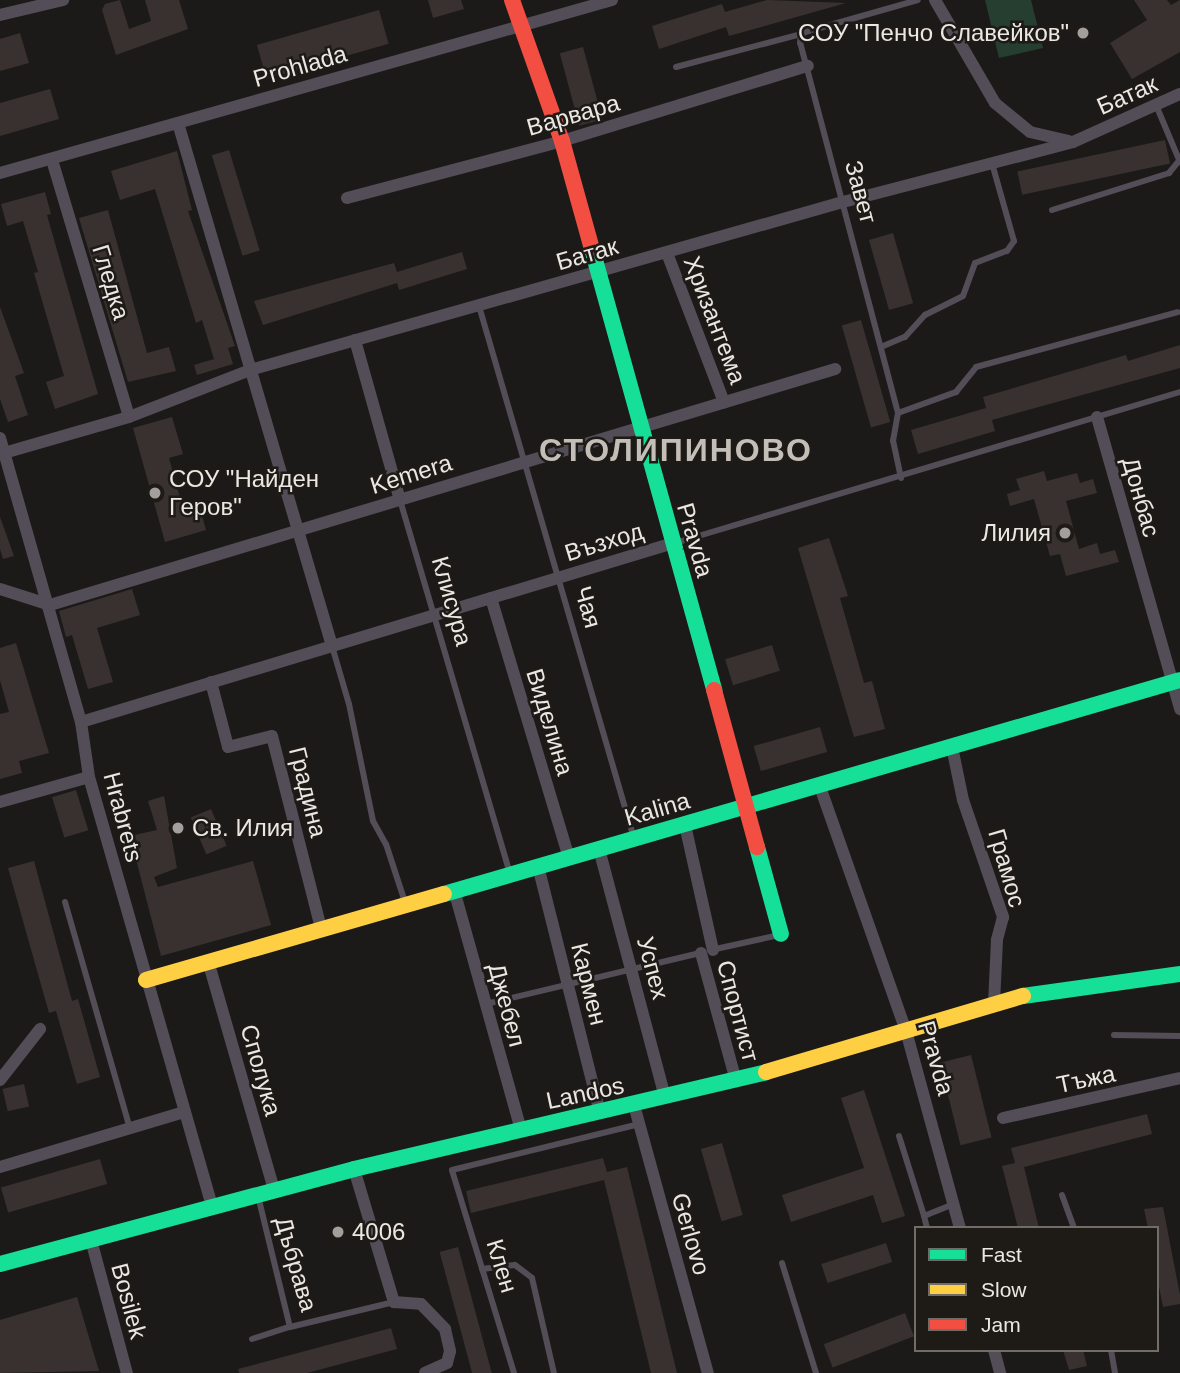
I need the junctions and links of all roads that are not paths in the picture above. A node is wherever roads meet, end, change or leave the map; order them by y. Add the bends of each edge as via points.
1 (62, 0) edge
2 (512, 0) edge
3 (612, 0) edge
4 (918, 0) edge
5 (935, 0) edge
6 (0, 15) edge
7 (519, 26) junction
8 (802, 34) junction
9 (808, 66) junction
10 (676, 67) dead end
11 (1180, 94) edge
12 (1156, 105) junction
13 (178, 123) junction
14 (562, 141) junction
15 (1073, 142) junction
16 (52, 160) junction
17 (1179, 162) edge
18 (992, 163) junction
19 (0, 173) edge
20 (347, 198) dead end
21 (843, 202) junction
22 (1052, 209) dead end
23 (667, 253) junction
24 (598, 273) junction
25 (479, 306) junction
26 (1178, 312) edge
27 (355, 340) junction
28 (881, 346) junction
29 (835, 369) dead end
30 (250, 370) junction
31 (1180, 392) edge
32 (724, 402) junction
33 (898, 413) junction
34 (129, 417) junction
35 (1097, 418) junction
36 (639, 428) junction
37 (0, 438) edge
38 (4, 453) junction
39 (524, 462) junction
40 (901, 478) junction
41 (400, 500) junction
42 (298, 530) junction
43 (673, 543) junction
44 (560, 578) junction
45 (0, 589) edge
46 (491, 598) junction
47 (50, 605) junction
48 (434, 615) junction
49 (331, 646) junction
50 (1176, 681) edge
51 (211, 682) junction
52 (1180, 709) edge
53 (81, 722) junction
54 (952, 747) junction
55 (89, 777) junction
56 (819, 783) junction
57 (0, 802) edge
58 (748, 807) junction
59 (685, 825) junction
60 (635, 839) junction
61 (600, 849) junction
62 (569, 858) junction
63 (538, 866) junction
64 (510, 874) junction
65 (454, 890) junction
66 (65, 902) dead end
67 (406, 904) junction
68 (321, 928) junction
69 (780, 934) joint
70 (707, 951) junction
71 (208, 961) junction
72 (631, 969) junction
73 (1180, 974) edge
74 (146, 980) junction
75 (568, 984) junction
76 (485, 1004) junction
77 (994, 1004) junction
78 (40, 1029) dead end
79 (905, 1031) junction
80 (1114, 1035) dead end
81 (1180, 1036) edge
82 (0, 1080) edge
83 (1179, 1080) edge
84 (736, 1081) junction
85 (665, 1097) junction
86 (634, 1105) junction
87 (185, 1112) junction
88 (600, 1112) junction
89 (1003, 1118) dead end
90 (639, 1124) junction
91 (130, 1129) junction
92 (521, 1130) junction
93 (899, 1136) dead end
94 (0, 1167) edge
95 (354, 1170) junction
96 (274, 1190) junction
97 (257, 1195) junction
98 (1062, 1195) dead end
99 (954, 1205) junction
100 (212, 1206) junction
101 (924, 1216) junction
102 (926, 1226) edge
103 (959, 1226) edge
104 (1073, 1226) edge
105 (91, 1240) junction
106 (0, 1264) edge
107 (782, 1264) dead end
108 (482, 1269) junction
109 (394, 1302) junction
110 (290, 1326) junction
111 (252, 1339) dead end
112 (995, 1352) edge
113 (1111, 1352) edge
114 (127, 1373) edge
115 (425, 1373) edge
116 (514, 1373) edge
117 (554, 1373) edge
118 (708, 1373) edge
119 (816, 1373) edge
120 (1000, 1373) edge
121 (1115, 1373) edge

1 - 6 street
2 - 7 street, Pravda
3 - 7 street, Prohlada
4 - 8 lane
5 - 15 street via 995,103 1030,132
7 - 13 street, Prohlada
7 - 14 street, Pravda
8 - 9 lane, Завет via 800,43
8 - 10 lane
9 - 14 street, Варвара
9 - 21 lane, Завет
11 - 12 street, Батак
12 - 15 street, Батак
12 - 17 lane
13 - 16 street, Prohlada
13 - 30 street
14 - 20 street, Варвара
14 - 24 street, Pravda
15 - 18 street, Батак
16 - 19 street, Prohlada
16 - 34 street, Гледка
17 - 22 lane via 1169,173
18 - 21 street, Батак
18 - 28 lane via 1014,241 1007,251 975,263 963,296 925,315 905,337
21 - 23 street, Батак
21 - 28 lane, Завет
23 - 24 street, Батак
23 - 32 street, Хризантема
24 - 25 street, Батак
24 - 36 street, Pravda
25 - 27 street, Батак
25 - 39 lane, Чая
26 - 33 lane via 976,367 956,392
27 - 30 street, Батак
27 - 41 street, Клисура
28 - 33 lane, Завет
29 - 32 street, Kemera
30 - 34 street, Батак
30 - 42 street
31 - 35 lane, Възход
32 - 36 street, Kemera
33 - 40 lane, Завет via 893,441
34 - 38 street, Батак
35 - 40 lane, Възход
35 - 50 street, Донбас
36 - 39 street, Kemera
36 - 43 street, Pravda
37 - 38 street, Hrabrets
38 - 47 street, Hrabrets
39 - 41 street, Kemera
39 - 44 lane, Чая
40 - 43 lane, Възход
41 - 42 street, Kemera
41 - 48 lane, Клисура
42 - 47 street, Kemera
42 - 49 street
43 - 44 street, Възход
43 - 58 street, Pravda
44 - 46 street, Възход
44 - 60 lane, Чая
45 - 47 street
46 - 48 street, Възход
46 - 62 street, Виделина
47 - 53 street, Hrabrets
48 - 49 street, Възход
48 - 64 lane, Клисура
49 - 51 street, Възход
49 - 67 lane via 349,704 373,821 386,844
50 - 52 street, Донбас
50 - 54 street, Kalina
51 - 53 street, Възход
51 - 68 street, Градина via 228,747 272,736
53 - 55 street, Hrabrets
54 - 56 street, Kalina
54 - 77 street, Грамос via 963,800 1003,917 997,940
55 - 57 street
55 - 74 street, Hrabrets
56 - 58 street, Kalina
56 - 79 street, Pravda
58 - 59 street, Kalina
58 - 69 street, Pravda
59 - 60 street, Kalina
59 - 70 street, Спортист
60 - 61 street, Kalina
61 - 62 street, Kalina
61 - 72 street, Успех
62 - 63 street, Kalina
63 - 64 street, Kalina
63 - 75 street, Кармен
64 - 65 street, Kalina
65 - 67 street, Kalina
65 - 76 street, Джебел
66 - 91 lane
67 - 68 street, Kalina
68 - 71 street, Kalina
69 - 70 lane
70 - 72 lane
70 - 84 street, Спортист
71 - 74 street, Kalina
71 - 96 street, Сполука
72 - 75 lane
72 - 85 street, Успех
73 - 77 street, Landos via 1035,993
74 - 87 street, Hrabrets
75 - 76 lane
75 - 88 street, Кармен
76 - 92 street, Джебел
77 - 79 street, Landos
78 - 82 street
79 - 84 street, Landos
79 - 99 street, Pravda
80 - 81 lane
83 - 89 street, Тъжа
84 - 85 street, Landos
85 - 86 street, Landos
86 - 88 street, Landos
86 - 90 street, Gerlovo
87 - 91 street
87 - 100 street, Hrabrets
88 - 92 street, Landos
90 - 108 lane, Клен via 452,1170
90 - 118 street, Gerlovo
91 - 94 street
92 - 95 street, Landos
93 - 101 lane
95 - 96 street, Landos
95 - 109 street
96 - 97 street, Landos
97 - 100 street, Landos
97 - 110 lane, Дъбрава
98 - 104 lane
99 - 101 lane
99 - 103 street, Pravda
100 - 105 street, Landos
101 - 102 lane
105 - 106 street, Landos
105 - 114 street, Bosilek
107 - 119 lane
108 - 116 lane, Клен
108 - 117 lane via 515,1265 532,1278
109 - 110 lane, Дъбрава
109 - 115 street via 421,1304 445,1329 450,1351 447,1363
110 - 111 lane
112 - 120 street
113 - 121 lane

